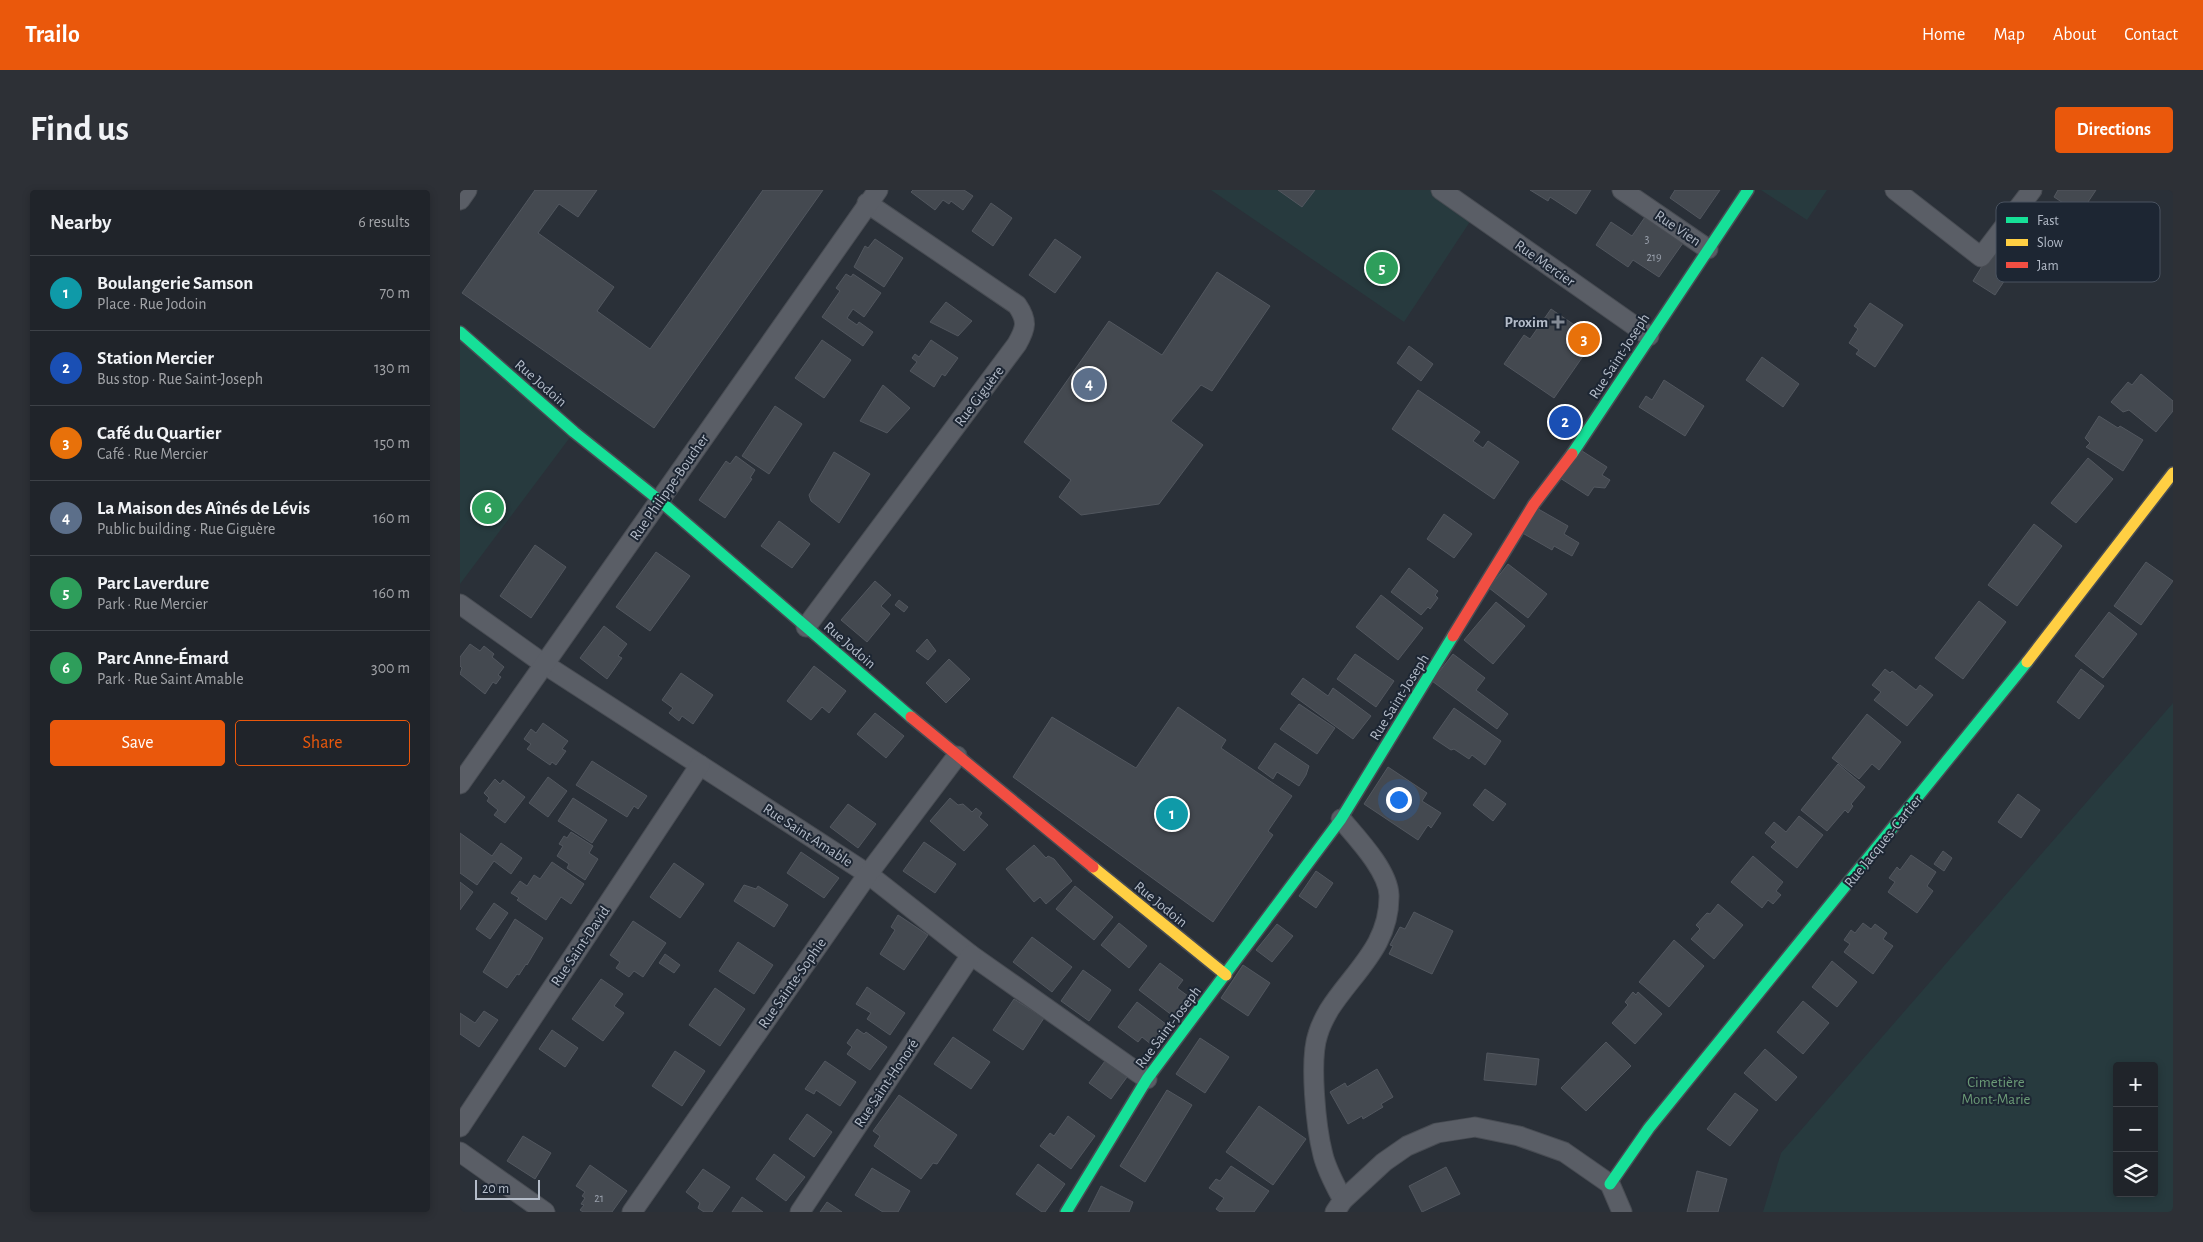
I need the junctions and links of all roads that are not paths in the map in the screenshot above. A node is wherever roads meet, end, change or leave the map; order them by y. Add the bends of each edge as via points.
1 (467, 190) edge
2 (1441, 190) edge
3 (1622, 190) edge
4 (1748, 190) edge
5 (1895, 190) edge
6 (2032, 190) edge
7 (872, 197) edge
8 (460, 200) edge
9 (2023, 202) edge
10 (1996, 236) edge
11 (1708, 249) junction
12 (460, 332) edge
13 (1649, 336) junction
14 (2173, 473) edge
15 (659, 500) junction
16 (460, 604) edge
17 (806, 627) junction
18 (544, 664) junction
19 (957, 756) junction
20 (700, 765) junction
21 (460, 784) edge
22 (1341, 819) junction
23 (868, 874) junction
24 (971, 955) junction
25 (1226, 975) junction
26 (1147, 1079) junction
27 (460, 1126) edge
28 (460, 1152) edge
29 (1610, 1184) junction
30 (1339, 1206) edge
31 (545, 1212) edge
32 (632, 1212) edge
33 (800, 1212) edge
34 (1066, 1212) edge
35 (1622, 1212) edge

1 - 8 street
2 - 13 street, Rue Mercier
3 - 11 street, Rue Vien
4 - 11 street, Rue Saint-Joseph
5 - 10 street via 1980,257
6 - 9 street
7 - 15 street, Rue Philippe-Boucher
7 - 17 street, Rue Giguère via 1017,305 1024,314 1025,330
11 - 13 street, Rue Saint-Joseph
12 - 15 street, Rue Jodoin via 574,432
13 - 22 street, Rue Saint-Joseph via 1586,435 1534,504
14 - 29 street, Rue Jacques-Cartier via 1994,704 1649,1128
15 - 17 street, Rue Jodoin
15 - 18 street, Rue Philippe-Boucher
16 - 18 street, Rue Saint Amable
17 - 19 street, Rue Jodoin
18 - 20 street, Rue Saint Amable
18 - 21 street, Rue Philippe-Boucher
19 - 23 street, Rue Sainte-Sophie
19 - 25 street, Rue Jodoin
20 - 23 street, Rue Saint Amable
20 - 27 street, Rue Saint-David
22 - 25 street, Rue Saint-Joseph
22 - 30 street via 1372,857 1389,894 1384,928 1371,955 1330,1010 1318,1034 1314,1056 1323,1154
23 - 24 street, Rue Saint Amable
23 - 32 street, Rue Sainte-Sophie
24 - 26 street, Rue Saint Amable
24 - 33 street, Rue Saint-Honoré
25 - 26 street, Rue Saint-Joseph
26 - 34 street, Rue Saint-Joseph
28 - 31 street
29 - 30 street via 1564,1152 1520,1136 1475,1127 1437,1133 1407,1146 1384,1162
29 - 35 street

